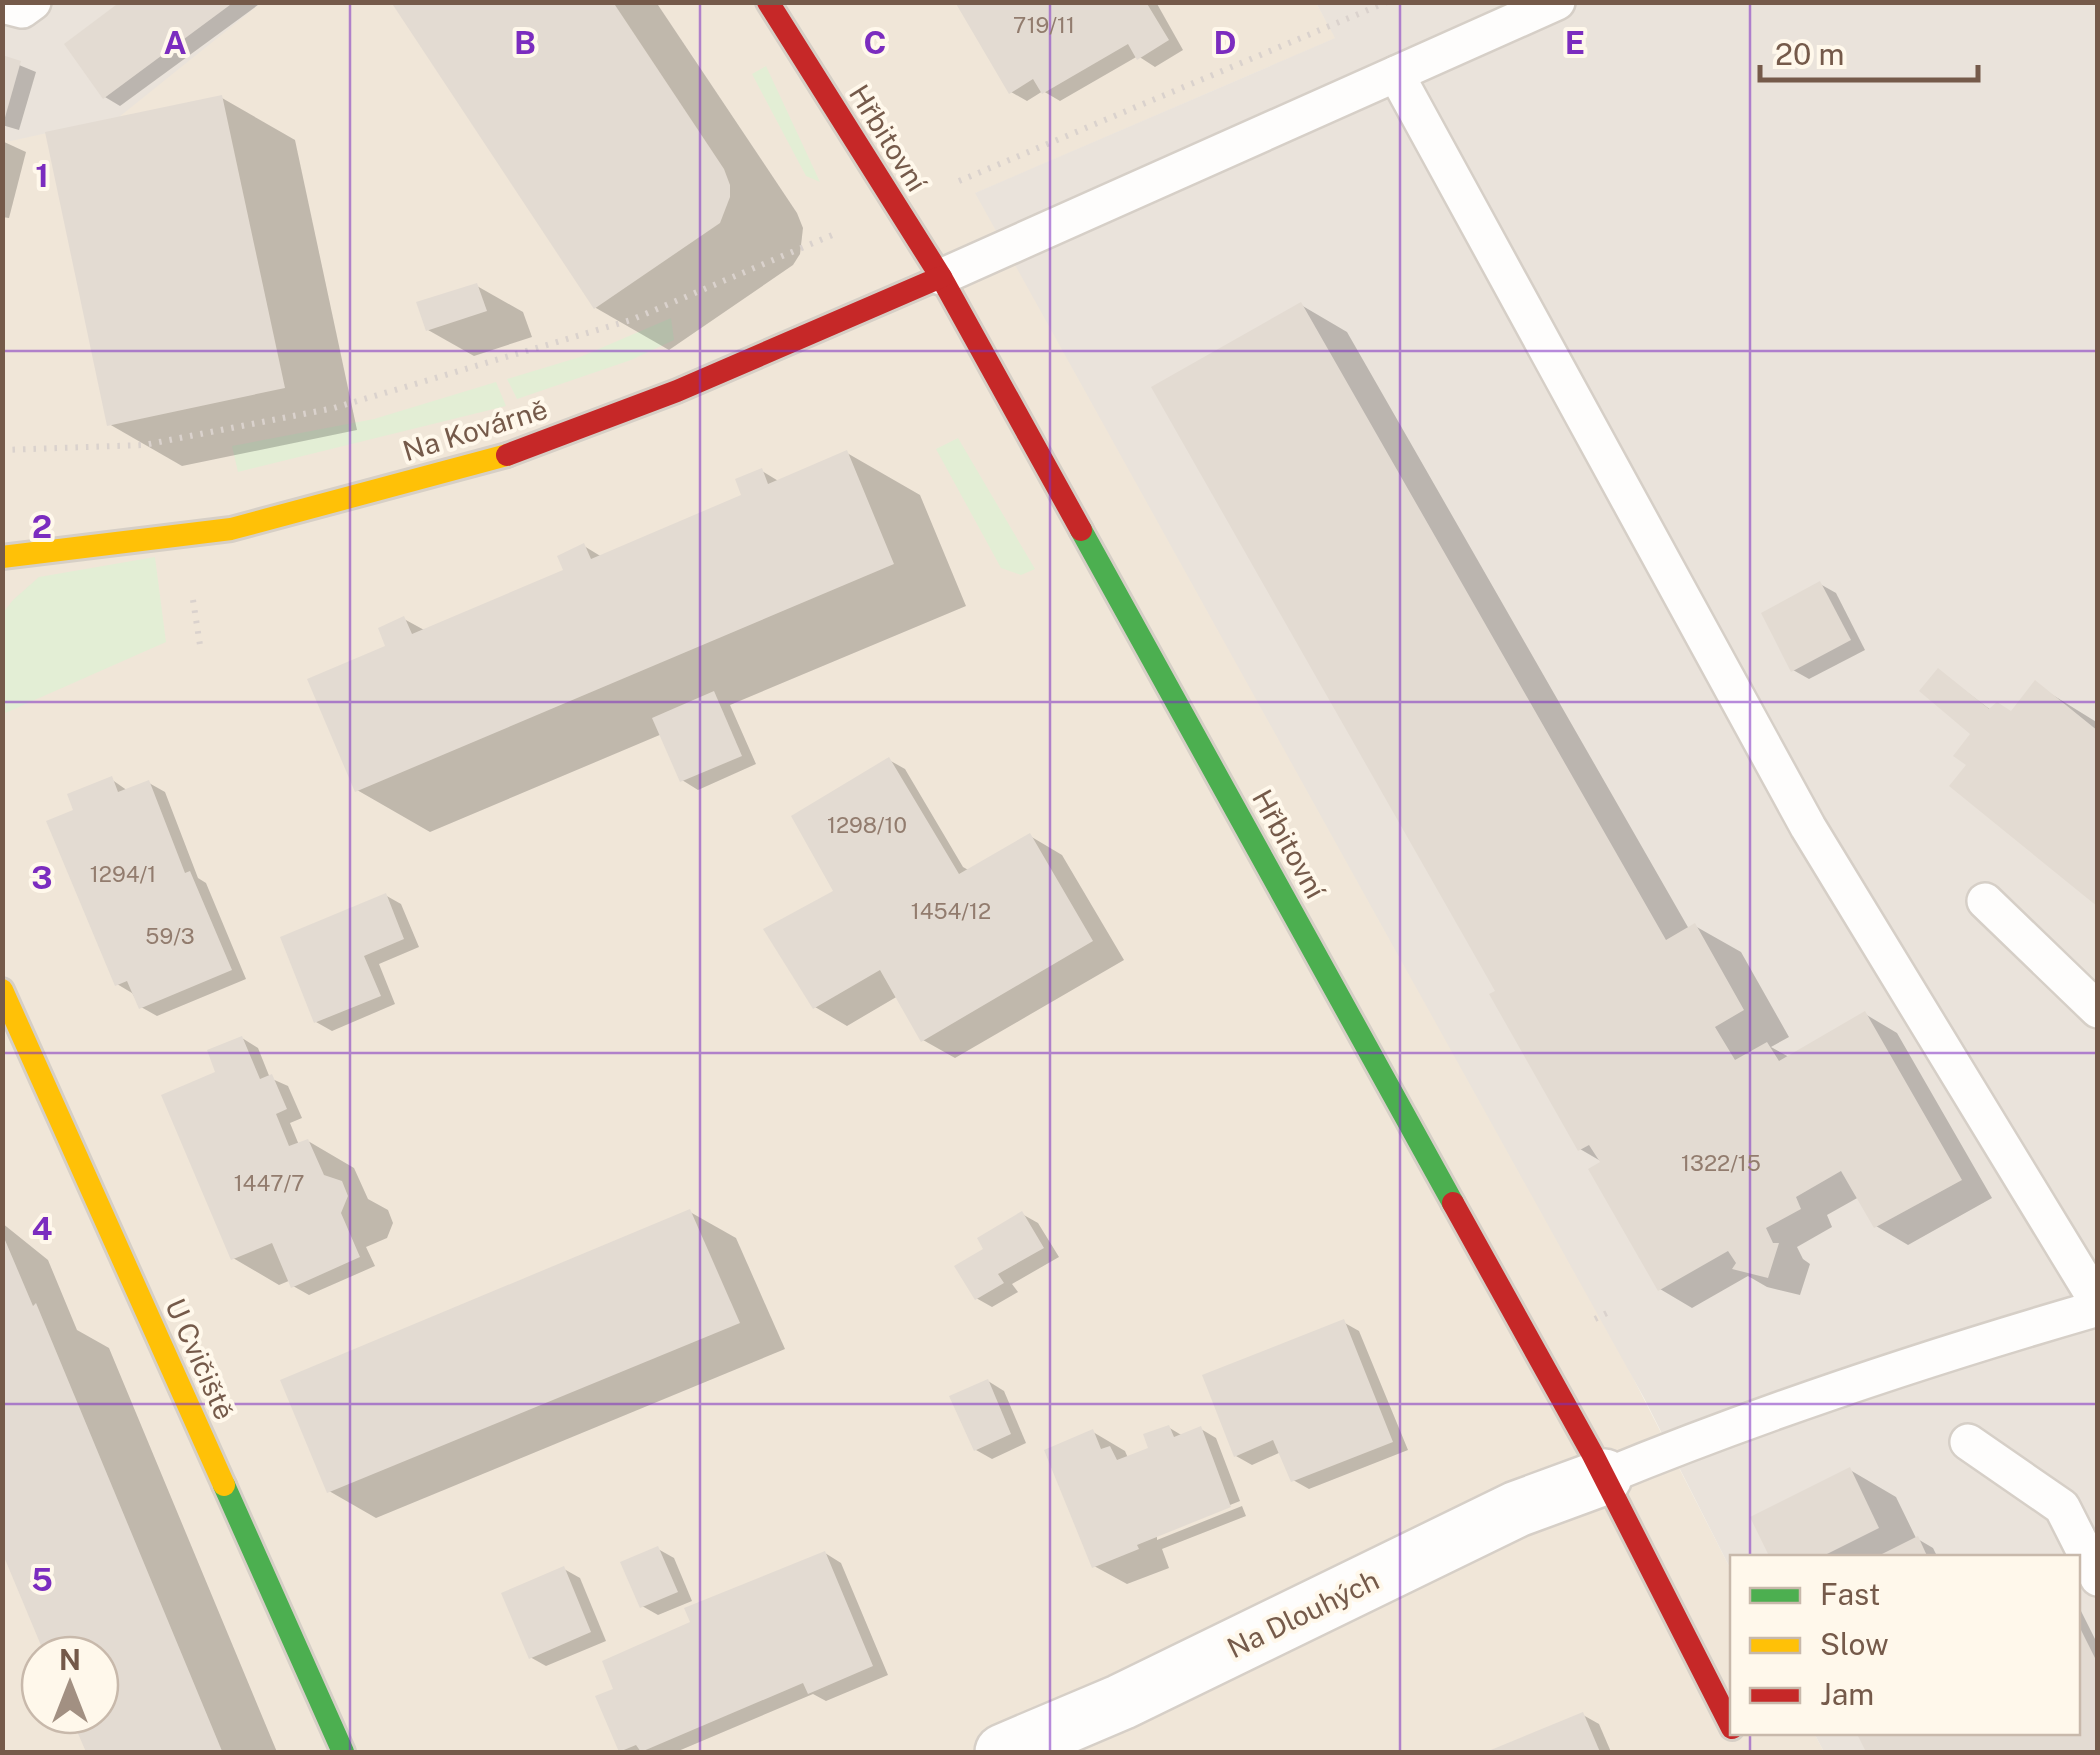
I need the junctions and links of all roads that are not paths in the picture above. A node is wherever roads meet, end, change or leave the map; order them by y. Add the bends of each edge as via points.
1 (33, 2) edge
2 (768, 2) edge
3 (1557, 2) edge
4 (2, 4) edge
5 (1396, 74) junction
6 (941, 277) junction
7 (2, 557) edge
8 (1985, 901) dead end
9 (2, 990) edge
10 (2098, 1010) edge
11 (2098, 1306) edge
12 (1968, 1442) dead end
13 (1604, 1477) junction
14 (2098, 1578) edge
15 (1730, 1722) edge
16 (343, 1752) edge
17 (1002, 1752) edge

1 - 4 lane via 22,10
2 - 6 street, Hřbitovní
3 - 5 lane
5 - 6 lane
5 - 11 lane via 1808,827
6 - 7 street, Na Kovárně via 524,450 231,529
6 - 13 street, Hřbitovní
8 - 10 lane
9 - 16 street, U Cvičiště
11 - 13 lane via 1924,1358
12 - 14 lane via 2062,1507
13 - 15 street, Hřbitovní
13 - 17 street, Na Dlouhých via 1517,1510 1122,1702

